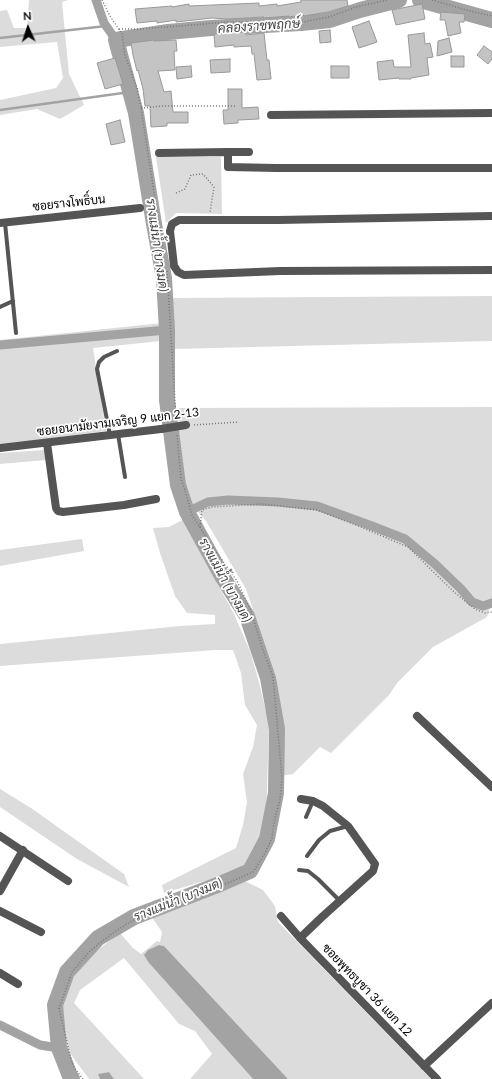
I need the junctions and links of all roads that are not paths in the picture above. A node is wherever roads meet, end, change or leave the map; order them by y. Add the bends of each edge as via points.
1 (492, 113) edge
2 (271, 116) dead end
3 (228, 152) junction
4 (249, 152) dead end
5 (159, 153) dead end
6 (492, 168) edge
7 (140, 208) dead end
8 (492, 216) edge
9 (3, 223) edge
10 (492, 270) edge
11 (13, 302) junction
12 (0, 307) edge
13 (16, 333) dead end
14 (117, 351) dead end
15 (186, 425) road end
16 (114, 434) junction
17 (47, 443) junction
18 (0, 448) edge
19 (125, 477) dead end
20 (156, 499) dead end
21 (417, 716) dead end
22 (492, 787) edge
23 (301, 799) dead end
24 (313, 801) junction
25 (306, 817) dead end
26 (348, 826) junction
27 (0, 836) edge
28 (23, 850) junction
29 (307, 856) dead end
30 (299, 870) dead end
31 (68, 881) dead end
32 (0, 891) edge
33 (340, 901) junction
34 (0, 911) edge
35 (281, 916) dead end
36 (41, 932) dead end
37 (300, 938) junction
38 (0, 974) edge
39 (18, 984) dead end
40 (492, 1003) edge
41 (424, 1066) junction
42 (437, 1079) edge

1 - 2 street
3 - 4 street
3 - 5 street
3 - 6 street via 228,167
7 - 9 street, ซอยรางโพธิ์บน
8 - 10 street via 179,220 172,224 170,231 174,266 184,275 280,271
9 - 11 lane
11 - 12 lane
11 - 13 lane
14 - 16 lane via 104,357 97,369
15 - 16 street, ซอยอนามัยงามเจริญ 9 แยก 2-13, bridge
16 - 17 street, ซอยอนามัยงามเจริญ 9 แยก 2-13
16 - 19 lane
17 - 18 street, ซอยอนามัยงามเจริญ 9 แยก 2-13
17 - 20 street via 58,511 124,505
21 - 22 street
23 - 24 street
24 - 25 lane
24 - 26 street via 324,806
26 - 29 lane via 330,831 319,840
26 - 33 street via 375,864 373,871
27 - 28 street
28 - 31 street
28 - 32 street
30 - 33 lane via 308,872 318,879
33 - 37 street
34 - 36 street
35 - 37 street, ซอยพุทธบูชา 36 แยก 12
37 - 41 street, ซอยพุทธบูชา 36 แยก 12
38 - 39 street
40 - 41 street
41 - 42 street, ซอยพุทธบูชา 36 แยก 12

